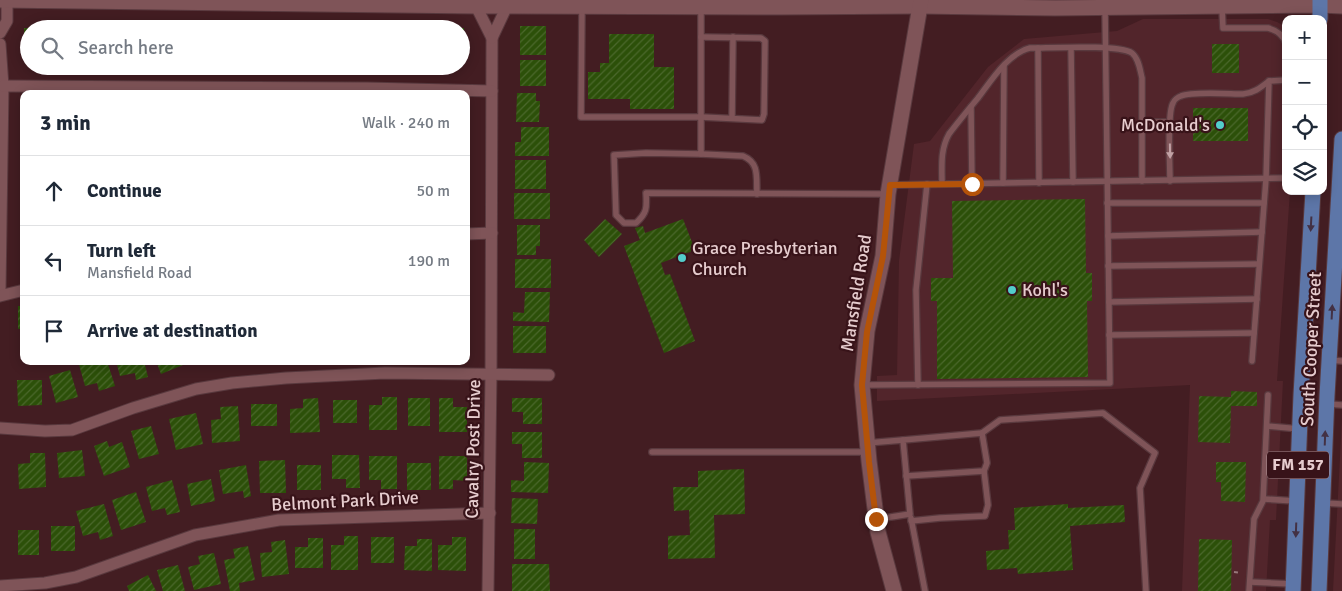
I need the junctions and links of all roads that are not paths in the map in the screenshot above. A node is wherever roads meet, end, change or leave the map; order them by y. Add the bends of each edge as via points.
1 (0, 0) edge
2 (8, 0) edge
3 (477, 3) edge
4 (506, 3) edge
5 (921, 3) edge
6 (582, 6) junction
7 (1222, 6) junction
8 (1342, 6) edge
9 (701, 7) junction
10 (1105, 8) junction
11 (1320, 8) edge
12 (0, 33) edge
13 (1282, 36) edge
14 (701, 37) junction
15 (733, 37) junction
16 (492, 38) junction
17 (0, 44) edge
18 (1038, 48) junction
19 (1071, 48) junction
20 (1105, 48) junction
21 (1004, 66) junction
22 (1282, 80) edge
23 (1269, 81) junction
24 (3, 86) junction
25 (447, 90) edge
26 (470, 91) edge
27 (492, 91) junction
28 (971, 107) junction
29 (701, 117) junction
30 (732, 118) junction
31 (1142, 122) junction
32 (1170, 122) junction
33 (1342, 139) edge
34 (701, 154) junction
35 (1282, 178) edge
36 (1266, 179) junction
37 (1142, 181) junction
38 (1170, 181) junction
39 (1073, 182) junction
40 (1107, 182) junction
41 (1003, 183) junction
42 (1039, 183) junction
43 (927, 184) junction
44 (942, 184) junction
45 (972, 184) junction
46 (889, 189) junction
47 (757, 194) junction
48 (1313, 195) edge
49 (1107, 203) junction
50 (1264, 203) junction
51 (1262, 232) junction
52 (492, 233) junction
53 (470, 234) edge
54 (1108, 236) junction
55 (1259, 264) junction
56 (1108, 266) junction
57 (1338, 278) edge
58 (0, 291) edge
59 (20, 291) edge
60 (0, 296) edge
61 (1257, 299) junction
62 (1109, 302) junction
63 (1254, 333) junction
64 (1109, 335) junction
65 (1252, 361) dead end
66 (1335, 361) edge
67 (492, 374) junction
68 (549, 375) dead end
69 (862, 385) junction
70 (918, 386) junction
71 (1268, 395) dead end
72 (1326, 404) junction
73 (1342, 404) edge
74 (1267, 426) junction
75 (0, 428) edge
76 (1300, 429) junction
77 (982, 433) junction
78 (903, 440) junction
79 (868, 448) junction
80 (652, 452) dead end
81 (1266, 456) junction
82 (1298, 459) junction
83 (984, 471) junction
84 (906, 476) junction
85 (1264, 499) junction
86 (1297, 501) junction
87 (1322, 503) junction
88 (1342, 504) edge
89 (490, 513) junction
90 (910, 514) junction
91 (876, 519) junction
92 (911, 521) junction
93 (1250, 582) junction
94 (0, 586) edge
95 (1293, 588) edge
96 (488, 591) edge
97 (894, 591) edge
98 (925, 591) edge
99 (1146, 591) edge
100 (1249, 591) edge
101 (1319, 591) edge

1 - 2 main road
2 - 3 main road
2 - 12 street via 7,21
3 - 4 main road
3 - 16 street, Cavalry Post Drive
4 - 6 main road
4 - 16 street, Cavalry Post Drive
5 - 9 main road
5 - 10 main road
5 - 46 main road, Mansfield Road
6 - 9 main road
6 - 29 lane via 581,117
7 - 10 main road
7 - 11 main road
7 - 13 lane via 1222,28 1268,28
8 - 11 main road
9 - 14 lane
10 - 20 lane
14 - 15 lane
14 - 29 lane
15 - 30 lane
15 - 30 lane via 765,41 762,120
16 - 27 street, Cavalry Post Drive
17 - 24 street
18 - 19 lane
18 - 21 lane via 1025,50
18 - 42 lane
19 - 20 lane
19 - 39 lane
20 - 31 lane via 1128,51 1136,58 1142,78
20 - 40 lane
21 - 28 lane
21 - 41 lane
22 - 23 lane
23 - 32 lane via 1258,90 1243,94 1182,96 1172,104
23 - 36 lane
24 - 25 street
24 - 58 street
26 - 27 street
27 - 52 street, Cavalry Post Drive
28 - 44 lane via 948,134 944,144
28 - 45 lane
29 - 30 lane
29 - 34 lane
31 - 32 lane
31 - 37 lane
32 -> 38 lane
33 - 57 main road, South Cooper Street / FM 157
34 - 47 lane via 743,156 754,162
34 - 47 lane via 614,155 616,215 624,223 636,223 645,215 646,194
35 - 36 lane
36 - 38 lane
36 - 50 lane
37 - 38 lane
37 - 40 lane
39 - 40 lane
39 - 42 lane
40 - 49 lane
41 - 42 lane
41 - 45 lane
43 - 44 lane
43 - 46 lane
43 - 70 lane via 916,290
44 - 45 lane
46 - 47 lane
46 - 69 main road, Mansfield Road via 883,256 867,332
48 -> 76 main road, South Cooper Street / FM 157
49 - 50 lane
49 - 54 lane
50 - 51 lane
51 - 54 lane
51 - 55 lane
52 - 53 street
52 - 67 street, Cavalry Post Drive
54 - 56 lane
55 - 56 lane
55 - 61 lane
56 - 62 lane
66 -> 57 main road, South Cooper Street / FM 157
59 - 60 street
61 - 62 lane
61 - 63 lane
62 - 64 lane
63 - 64 lane
63 - 65 lane
64 - 70 lane via 1110,383
66 - 72 main road, South Cooper Street / FM 157
67 - 68 street
67 - 75 street via 385,373 232,383 196,389 72,430
67 - 89 street, Cavalry Post Drive
69 - 70 lane
69 - 79 main road, Mansfield Road
71 - 74 lane
72 - 73 lane
87 -> 72 main road, South Cooper Street / FM 157
74 - 76 lane
74 - 81 lane
76 - 82 main road, South Cooper Street / FM 157
77 - 78 lane
77 - 83 lane via 987,463
77 - 99 lane via 1000,420 1103,413 1155,452 1140,488
78 - 79 lane
78 - 84 lane
79 - 80 lane
79 - 91 main road, Mansfield Road
81 - 82 lane
81 - 85 lane
82 - 86 main road, South Cooper Street / FM 157
83 - 84 lane
83 - 92 lane via 988,505 985,516
84 - 90 lane
85 - 86 lane
85 - 93 lane via 1254,519
86 -> 95 main road, South Cooper Street / FM 157
87 - 88 lane
87 - 101 main road, South Cooper Street / FM 157
89 - 94 street, Belmont Park Drive via 279,520 195,535 76,577
89 - 96 street, Cavalry Post Drive
90 - 91 lane
90 - 92 lane
91 - 97 main road, Mansfield Road
92 - 98 lane
93 - 95 lane
93 - 100 lane

